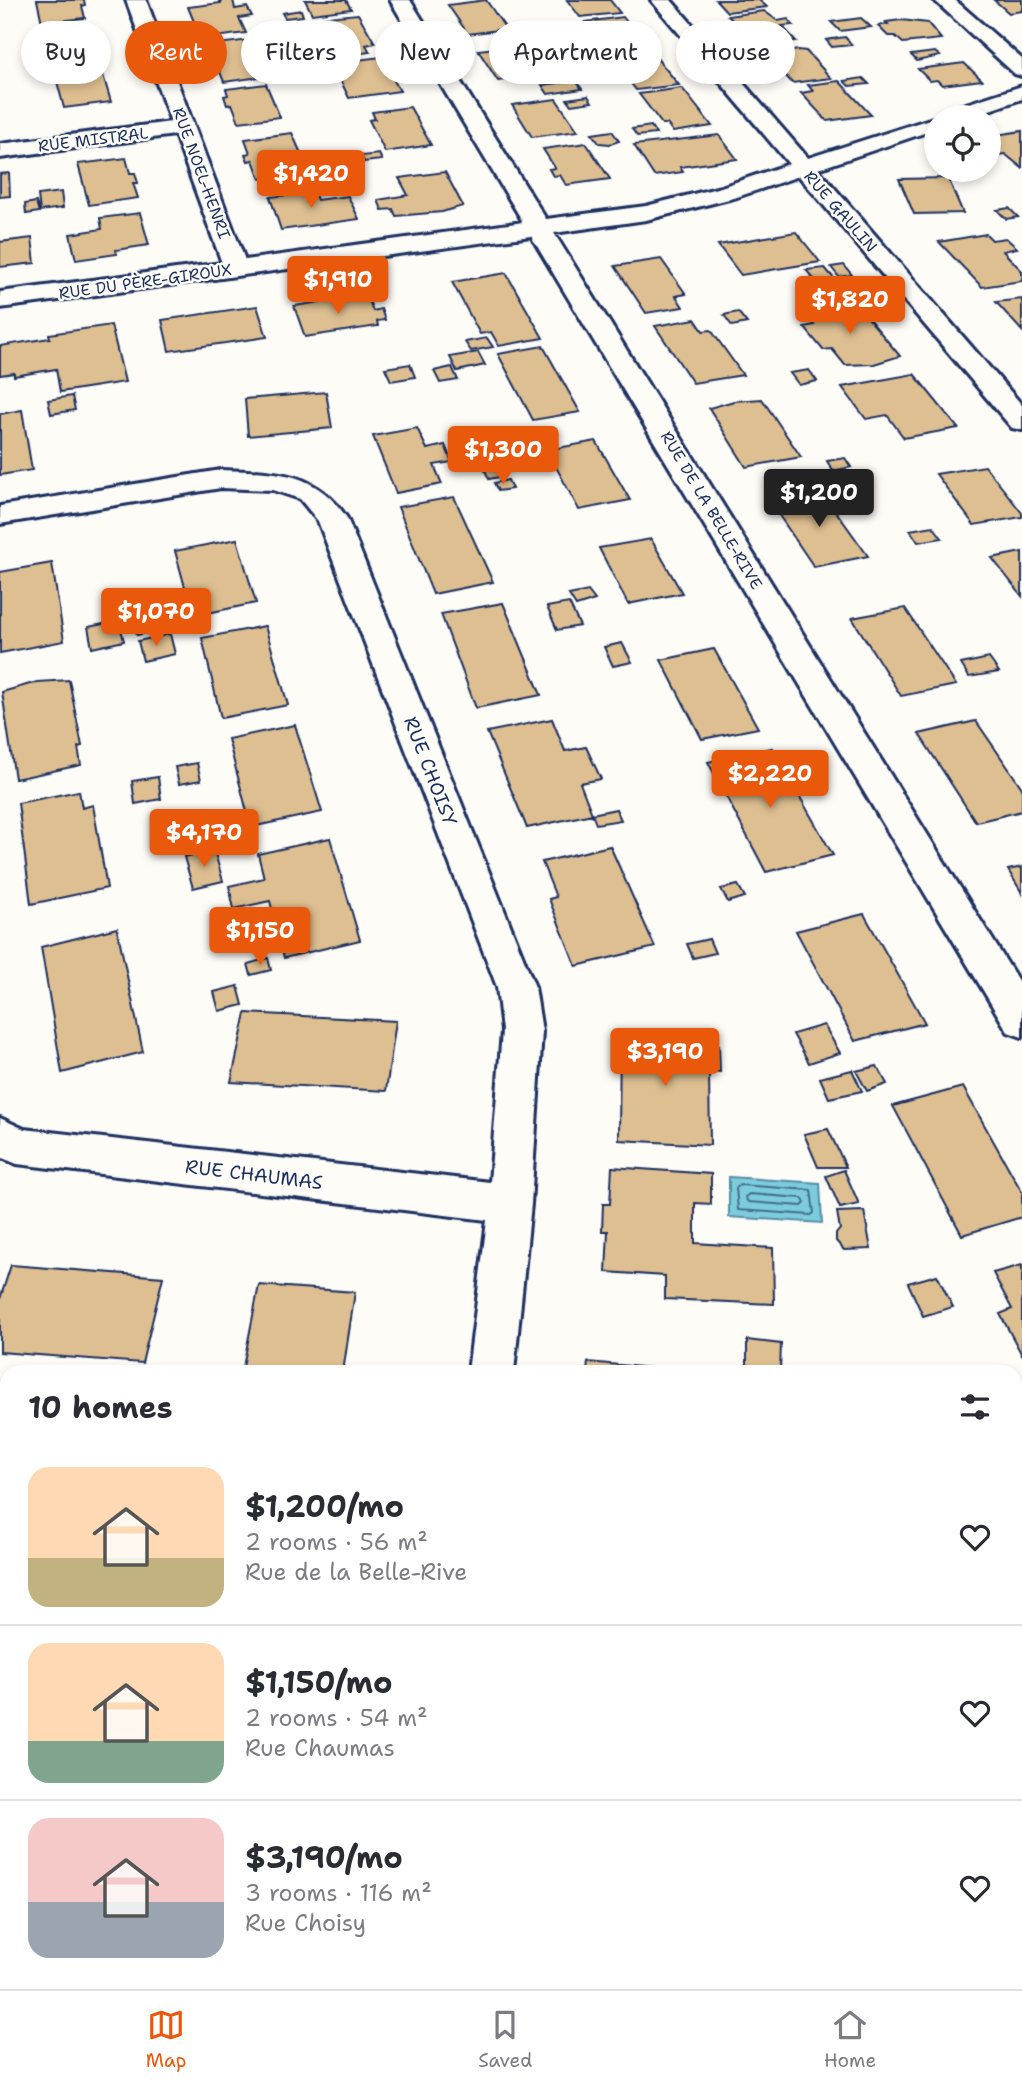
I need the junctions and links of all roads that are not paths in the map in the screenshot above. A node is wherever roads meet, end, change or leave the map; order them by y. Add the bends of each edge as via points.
1 (136, 0) edge
2 (400, 0) edge
3 (661, 0) edge
4 (944, 0) edge
5 (1022, 70) edge
6 (1022, 92) edge
7 (984, 105) edge
8 (924, 126) edge
9 (186, 127) junction
10 (0, 151) edge
11 (803, 167) junction
12 (540, 227) junction
13 (236, 268) junction
14 (0, 300) edge
15 (1022, 422) edge
16 (0, 515) edge
17 (1022, 1021) edge
18 (0, 1136) edge
19 (510, 1204) junction
20 (492, 1365) edge

1 - 9 street, RUE NOEL-HENRI
2 - 12 street, RUE DE LA BELLE-RIVE
3 - 11 street, RUE GAULIN
4 - 5 street
6 - 7 street
8 - 11 street, RUE DU PÈRE-GIROUX
9 - 10 street, RUE MISTRAL
9 - 13 street, RUE NOEL-HENRI
11 - 12 street, RUE DU PÈRE-GIROUX via 646,213
11 - 15 street, RUE GAULIN
12 - 13 street, RUE DU PÈRE-GIROUX
12 - 17 street, RUE DE LA BELLE-RIVE
13 - 14 street, RUE DU PÈRE-GIROUX
16 - 19 street, RUE CHOISY via 220,479 276,481 310,493 332,518 516,987 522,1031
18 - 19 street, RUE CHAUMAS via 17,1146
19 - 20 street, RUE CHOISY

